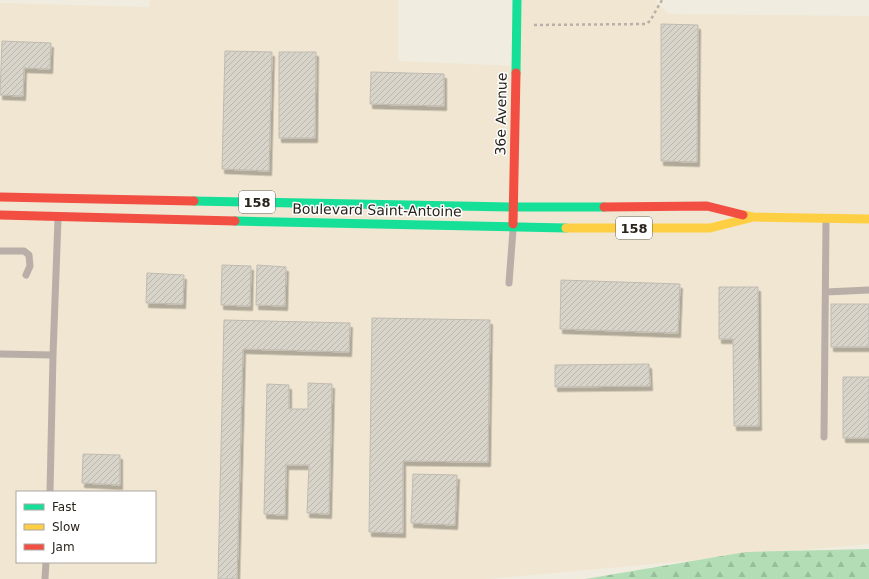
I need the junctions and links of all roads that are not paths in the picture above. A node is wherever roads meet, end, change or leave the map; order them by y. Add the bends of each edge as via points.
1 (517, 0) edge
2 (0, 197) edge
3 (514, 207) junction
4 (0, 216) edge
5 (58, 217) junction
6 (753, 217) junction
7 (826, 218) junction
8 (869, 219) edge
9 (513, 228) junction
10 (0, 251) edge
11 (26, 275) dead end
12 (510, 283) dead end
13 (869, 290) edge
14 (826, 292) junction
15 (0, 354) edge
16 (53, 355) junction
17 (824, 437) dead end
18 (50, 491) edge
19 (46, 563) edge
20 (45, 579) edge

1 - 3 main road, 36e Avenue
2 - 3 main road, Boulevard Saint-Antoine / 158
3 - 6 main road, Boulevard Saint-Antoine / 158 via 707,206
3 - 9 main road, 36e Avenue
4 - 5 main road, Boulevard Saint-Antoine / 158
5 - 9 main road, Boulevard Saint-Antoine / 158
5 - 16 lane
6 - 7 main road, Boulevard Saint-Antoine / 158
6 - 9 main road, Boulevard Saint-Antoine / 158 via 710,228
7 - 8 main road, Boulevard Saint-Antoine / 158
7 - 14 lane
9 - 12 lane
10 - 11 lane via 24,252 28,255 30,266
13 - 14 lane
14 - 17 lane
15 - 16 lane
16 - 18 lane
19 - 20 lane

